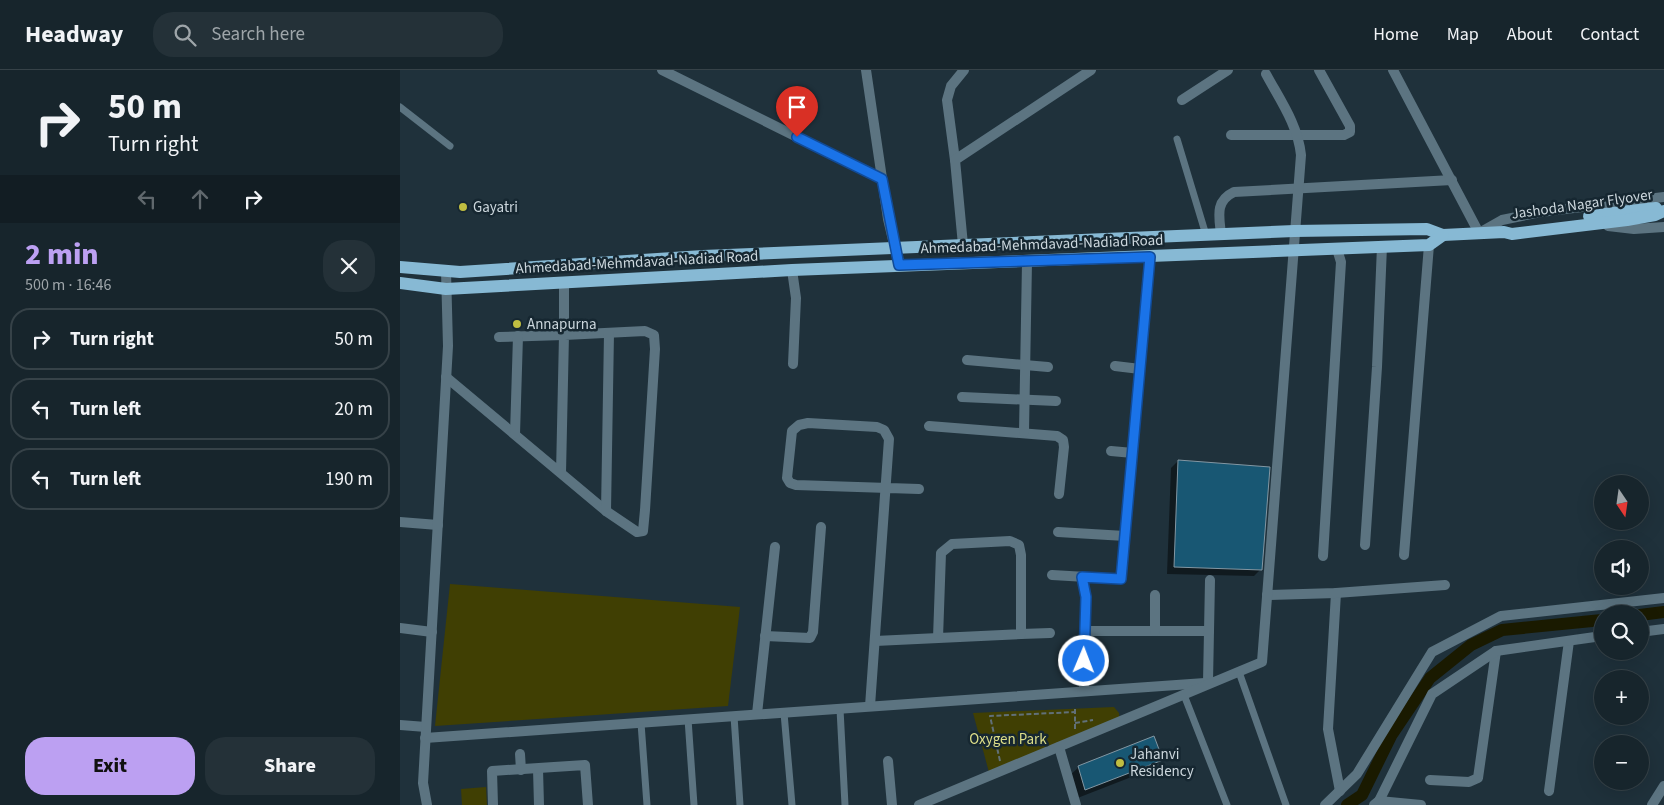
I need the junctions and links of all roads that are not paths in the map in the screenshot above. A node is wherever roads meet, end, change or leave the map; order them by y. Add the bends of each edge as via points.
1 (662, 70) edge
2 (866, 70) edge
3 (964, 70) edge
4 (1091, 70) edge
5 (1228, 70) edge
6 (1319, 70) edge
7 (1393, 70) edge
8 (1266, 74) dead end
9 (1182, 100) dead end
10 (400, 106) edge
11 (1297, 135) junction
12 (1230, 136) dead end
13 (1177, 139) dead end
14 (450, 146) dead end
15 (955, 160) junction
16 (882, 179) junction
17 (1452, 180) junction
18 (1297, 188) junction
19 (1664, 197) edge
20 (1664, 211) edge
21 (1592, 224) junction
22 (1664, 227) edge
23 (1294, 231) junction
24 (1504, 232) junction
25 (1479, 233) junction
26 (1221, 234) junction
27 (1206, 235) junction
28 (1443, 235) junction
29 (963, 245) junction
30 (1429, 245) junction
31 (1382, 246) junction
32 (895, 248) junction
33 (1336, 249) junction
34 (1292, 250) junction
35 (1150, 257) junction
36 (1027, 262) junction
37 (899, 265) junction
38 (400, 267) edge
39 (792, 270) junction
40 (446, 271) junction
41 (400, 283) edge
42 (564, 283) junction
43 (446, 289) junction
44 (609, 333) junction
45 (564, 335) junction
46 (518, 336) junction
47 (499, 337) dead end
48 (967, 360) dead end
49 (793, 364) dead end
50 (1026, 365) junction
51 (1115, 366) dead end
52 (1048, 367) dead end
53 (1140, 369) junction
54 (446, 377) junction
55 (962, 397) dead end
56 (1026, 400) junction
57 (1056, 402) dead end
58 (929, 426) dead end
59 (1024, 432) junction
60 (515, 434) junction
61 (1111, 451) dead end
62 (1133, 453) junction
63 (561, 473) junction
64 (886, 487) junction
65 (919, 489) dead end
66 (1059, 494) dead end
67 (606, 511) junction
68 (400, 522) edge
69 (438, 525) junction
70 (822, 527) dead end
71 (1058, 532) dead end
72 (1125, 536) junction
73 (1365, 545) dead end
74 (775, 546) dead end
75 (1404, 555) dead end
76 (1323, 556) dead end
77 (1052, 575) dead end
78 (1082, 577) junction
79 (1210, 580) dead end
80 (1445, 585) dead end
81 (1336, 593) junction
82 (1156, 595) dead end
83 (1266, 595) junction
84 (1664, 598) edge
85 (400, 628) edge
86 (1664, 629) edge
87 (1085, 631) junction
88 (1155, 631) junction
89 (1209, 631) junction
90 (1649, 631) edge
91 (432, 632) junction
92 (1050, 633) dead end
93 (1021, 634) junction
94 (765, 636) junction
95 (1594, 637) edge
96 (938, 638) junction
97 (875, 641) junction
98 (1569, 641) junction
99 (1496, 652) junction
100 (1239, 672) junction
101 (1211, 682) junction
102 (1084, 691) junction
103 (1184, 695) junction
104 (870, 706) junction
105 (840, 709) junction
106 (784, 712) junction
107 (757, 714) junction
108 (734, 716) junction
109 (688, 719) junction
110 (641, 723) junction
111 (400, 725) edge
112 (426, 727) junction
113 (425, 738) junction
114 (1059, 747) junction
115 (520, 754) dead end
116 (888, 761) dead end
117 (538, 768) junction
118 (521, 770) junction
119 (1430, 780) dead end
120 (1664, 786) edge
121 (1340, 791) junction
122 (1549, 791) dead end
123 (1376, 803) edge
124 (427, 805) edge
125 (493, 805) edge
126 (539, 805) edge
127 (588, 805) edge
128 (647, 805) edge
129 (694, 805) edge
130 (740, 805) edge
131 (792, 805) edge
132 (845, 805) edge
133 (892, 805) edge
134 (919, 805) edge
135 (1076, 805) edge
136 (1227, 805) edge
137 (1286, 805) edge
138 (1324, 805) edge
139 (1421, 805) edge
140 (1652, 805) edge

1 - 16 street
2 - 16 street
3 - 15 street via 951,86 947,100
4 - 15 street
5 - 9 street
6 - 11 street via 1352,130 1344,135
7 - 17 street
8 - 11 street
10 - 14 lane
11 - 12 street
11 - 18 street via 1301,155
13 - 27 lane
15 - 29 street
16 - 32 street
17 - 18 street
17 - 25 street
18 - 23 street
18 - 26 street via 1234,192 1225,197 1219,208
19 - 25 street via 1541,212 1502,220
20 - 21 main road, Jashoda Nagar Flyover via 1655,216
20 - 24 main road, Jashoda Nagar Flyover via 1653,207 1511,227
21 - 22 street via 1634,229
21 - 24 main road, Jashoda Nagar Flyover via 1512,234
23 - 26 main road
23 - 28 main road via 1427,229
23 - 34 street
24 - 25 main road
25 - 28 main road
26 - 27 main road
27 - 29 main road
28 - 30 main road
29 - 32 main road
30 - 31 main road, Ahmedabad-Mehmdavad-Nadiad Road
30 - 75 street
31 - 33 main road, Ahmedabad-Mehmdavad-Nadiad Road
31 - 73 street via 1378,367
32 - 37 street
32 - 40 main road
33 - 34 main road, Ahmedabad-Mehmdavad-Nadiad Road
33 - 76 street via 1341,262
34 - 35 main road, Ahmedabad-Mehmdavad-Nadiad Road
34 - 83 street
35 - 36 main road, Ahmedabad-Mehmdavad-Nadiad Road
35 - 53 street
36 - 37 main road, Ahmedabad-Mehmdavad-Nadiad Road
36 - 50 street
37 - 39 main road, Ahmedabad-Mehmdavad-Nadiad Road
38 - 40 main road
39 - 42 main road, Ahmedabad-Mehmdavad-Nadiad Road
39 - 49 street via 796,298
40 - 43 street
41 - 43 main road, Ahmedabad-Mehmdavad-Nadiad Road
42 - 43 main road, Ahmedabad-Mehmdavad-Nadiad Road
42 - 45 street
43 - 54 street
44 - 45 street
44 - 67 street
44 - 67 street via 645,331 654,335 655,348 643,531 637,532
45 - 46 street
45 - 63 street
46 - 47 street
46 - 60 street
48 - 50 street
50 - 52 street
50 - 56 street
51 - 53 street
53 - 62 street
54 - 60 street
54 - 69 street
55 - 56 street
56 - 57 street
56 - 59 street
58 - 59 street
59 - 66 street via 1057,436 1063,440
60 - 63 street
61 - 62 street
62 - 72 street
63 - 67 street
64 - 64 street via 889,439 884,430 808,423 792,431 787,478 790,484
64 - 65 street
64 - 97 street
68 - 69 street
69 - 91 street
70 - 94 street via 810,638
71 - 72 street
72 - 78 street via 1121,579
74 - 94 street
77 - 78 street
78 - 87 street via 1086,597
79 - 89 street
80 - 81 street
81 - 83 street
81 - 121 street via 1328,728
82 - 88 street
83 - 100 street via 1262,662
84 - 121 street via 1501,616 1432,652 1356,774
85 - 91 street
86 - 90 street
87 - 88 street
87 - 102 street
88 - 89 street
89 - 101 street
91 - 112 street
92 - 93 street
93 - 96 street
93 - 96 street via 1019,544 1010,541 971,542 952,544 941,553
94 - 107 street
95 - 98 street
96 - 97 street
97 - 104 street
98 - 99 street
98 - 122 street
99 - 119 street via 1478,778 1469,782
99 - 123 street via 1432,694
100 - 101 street
100 - 137 lane
101 - 102 street
101 - 103 street
102 - 104 street
103 - 114 street
103 - 136 lane
104 - 105 street
105 - 106 street
105 - 132 lane
106 - 107 street
106 - 131 lane
107 - 108 street
108 - 109 street
108 - 130 lane
109 - 110 street
109 - 129 lane
110 - 113 street
110 - 128 lane
111 - 112 street
112 - 113 street
113 - 124 street via 423,783
114 - 134 street
114 - 135 street
115 - 118 street
116 - 133 street
117 - 118 street
117 - 126 street
117 - 127 street via 585,765
118 - 125 street via 492,772
120 - 140 street
121 - 138 street
123 - 139 street

